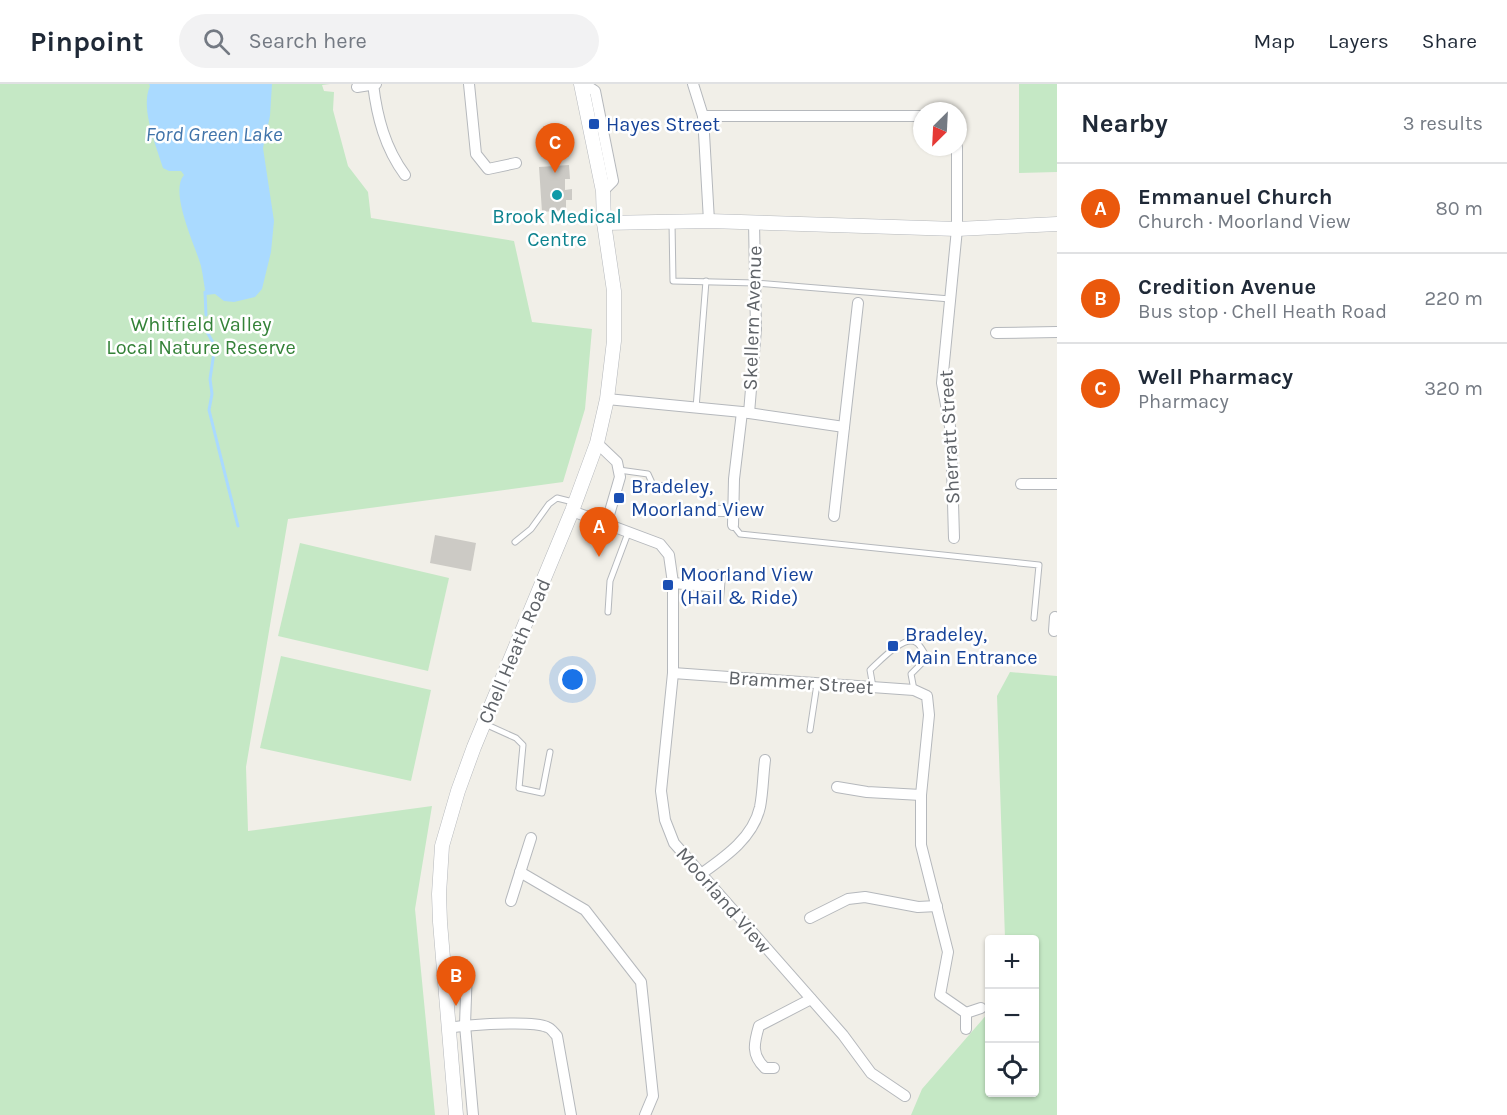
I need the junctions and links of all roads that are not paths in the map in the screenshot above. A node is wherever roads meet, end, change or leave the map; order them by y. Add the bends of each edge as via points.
1 (374, 84) edge
2 (469, 84) edge
3 (582, 84) edge
4 (693, 84) edge
5 (357, 87) dead end
6 (703, 116) junction
7 (913, 116) edge
8 (957, 156) edge
9 (516, 163) dead end
10 (405, 175) dead end
11 (708, 221) junction
12 (754, 222) junction
13 (604, 223) junction
14 (672, 223) junction
15 (1057, 224) edge
16 (957, 229) junction
17 (706, 281) junction
18 (756, 283) junction
19 (950, 299) junction
20 (858, 303) dead end
21 (1057, 332) edge
22 (996, 333) dead end
23 (607, 399) junction
24 (696, 408) junction
25 (745, 413) junction
26 (844, 427) junction
27 (597, 443) junction
28 (618, 470) junction
29 (1021, 484) dead end
30 (1057, 484) edge
31 (685, 487) dead end
32 (573, 507) junction
33 (698, 510) dead end
34 (718, 511) joint
35 (733, 511) junction
36 (834, 516) dead end
37 (606, 525) junction
38 (733, 525) joint
39 (628, 533) junction
40 (954, 538) dead end
41 (515, 542) dead end
42 (720, 575) dead end
43 (673, 583) junction
44 (719, 587) junction
45 (718, 600) dead end
46 (608, 612) dead end
47 (1038, 617) joint
48 (1056, 617) edge
49 (1054, 631) dead end
50 (673, 673) junction
51 (817, 682) junction
52 (873, 687) junction
53 (914, 690) junction
54 (484, 723) junction
55 (810, 730) dead end
56 (550, 752) dead end
57 (765, 760) dead end
58 (837, 787) dead end
59 (921, 795) junction
60 (531, 838) dead end
61 (520, 872) junction
62 (701, 874) junction
63 (511, 901) dead end
64 (937, 906) junction
65 (810, 918) dead end
66 (467, 968) dead end
67 (811, 999) junction
68 (981, 1008) dead end
69 (966, 1013) junction
70 (465, 1025) junction
71 (448, 1028) junction
72 (966, 1029) dead end
73 (774, 1068) dead end
74 (905, 1096) dead end
75 (456, 1115) edge
76 (473, 1115) edge
77 (571, 1115) edge
78 (645, 1115) edge

1 - 5 street
1 - 10 street via 376,112 392,157
2 - 9 street via 476,154 488,170
3 - 13 street, Chell Heath Road via 603,191
4 - 6 street
6 - 7 street
6 - 11 street
8 - 16 street, Sherratt Street
11 - 12 street
11 - 14 street
12 - 16 street
12 - 18 street, Skellern Avenue
13 - 14 street
13 - 23 street, Chell Heath Road via 614,291 614,341
14 - 17 lane via 673,280
15 - 16 street
16 - 19 street, Sherratt Street
17 - 18 lane
17 - 24 lane
18 - 19 lane
18 - 25 street, Skellern Avenue via 756,329
19 - 40 street, Sherratt Street via 942,383 951,432
20 - 26 street
21 - 22 street
23 - 24 street
23 - 27 street, Chell Heath Road
24 - 25 street
25 - 26 street
25 - 35 street, Skellern Avenue
26 - 36 street
27 - 28 street via 616,462
27 - 32 street, Chell Heath Road
28 - 31 lane via 648,474 653,485
28 - 37 street via 620,477
29 - 30 street via 1044,489
32 - 37 street, Moorland View
32 - 41 lane via 557,498
32 - 54 street, Chell Heath Road
33 - 34 lane
34 - 35 street
35 - 38 street, Skellern Avenue
37 - 39 street, Moorland View
38 - 47 lane via 740,534 1039,565
39 - 43 street, Moorland View via 660,544 669,555
39 - 46 lane via 610,580
42 - 44 street
43 - 44 street
43 - 50 street, Moorland View
44 - 45 street
47 - 48 street
48 - 49 street
50 - 51 street, Brammer Street
50 - 62 street, Moorland View via 661,791 665,820 674,843
51 - 52 street, Brammer Street
51 - 55 lane
52 - 53 street, Brammer Street
52 - 53 lane via 870,669 904,641 912,641 925,654 911,674
53 - 59 street, Brammer Street via 927,696 929,715
54 - 56 lane via 523,745 519,788 542,793
54 - 71 street, Chell Heath Road via 442,846 439,894
57 - 62 street via 760,808 750,830 732,851
58 - 59 street
59 - 64 street via 921,845
60 - 61 street
61 - 63 street
61 - 78 street via 585,910 641,982 653,1096
62 - 67 street, Moorland View
64 - 65 street via 918,907 865,897 848,899
64 - 69 street via 948,952 940,995
66 - 70 street
67 - 73 street via 759,1026 754,1042 757,1060 765,1068
67 - 74 street, Moorland View via 871,1073
68 - 69 street
69 - 72 street
70 - 71 street
70 - 76 street
70 - 77 street via 548,1027 557,1036
71 - 75 street, Chell Heath Road

